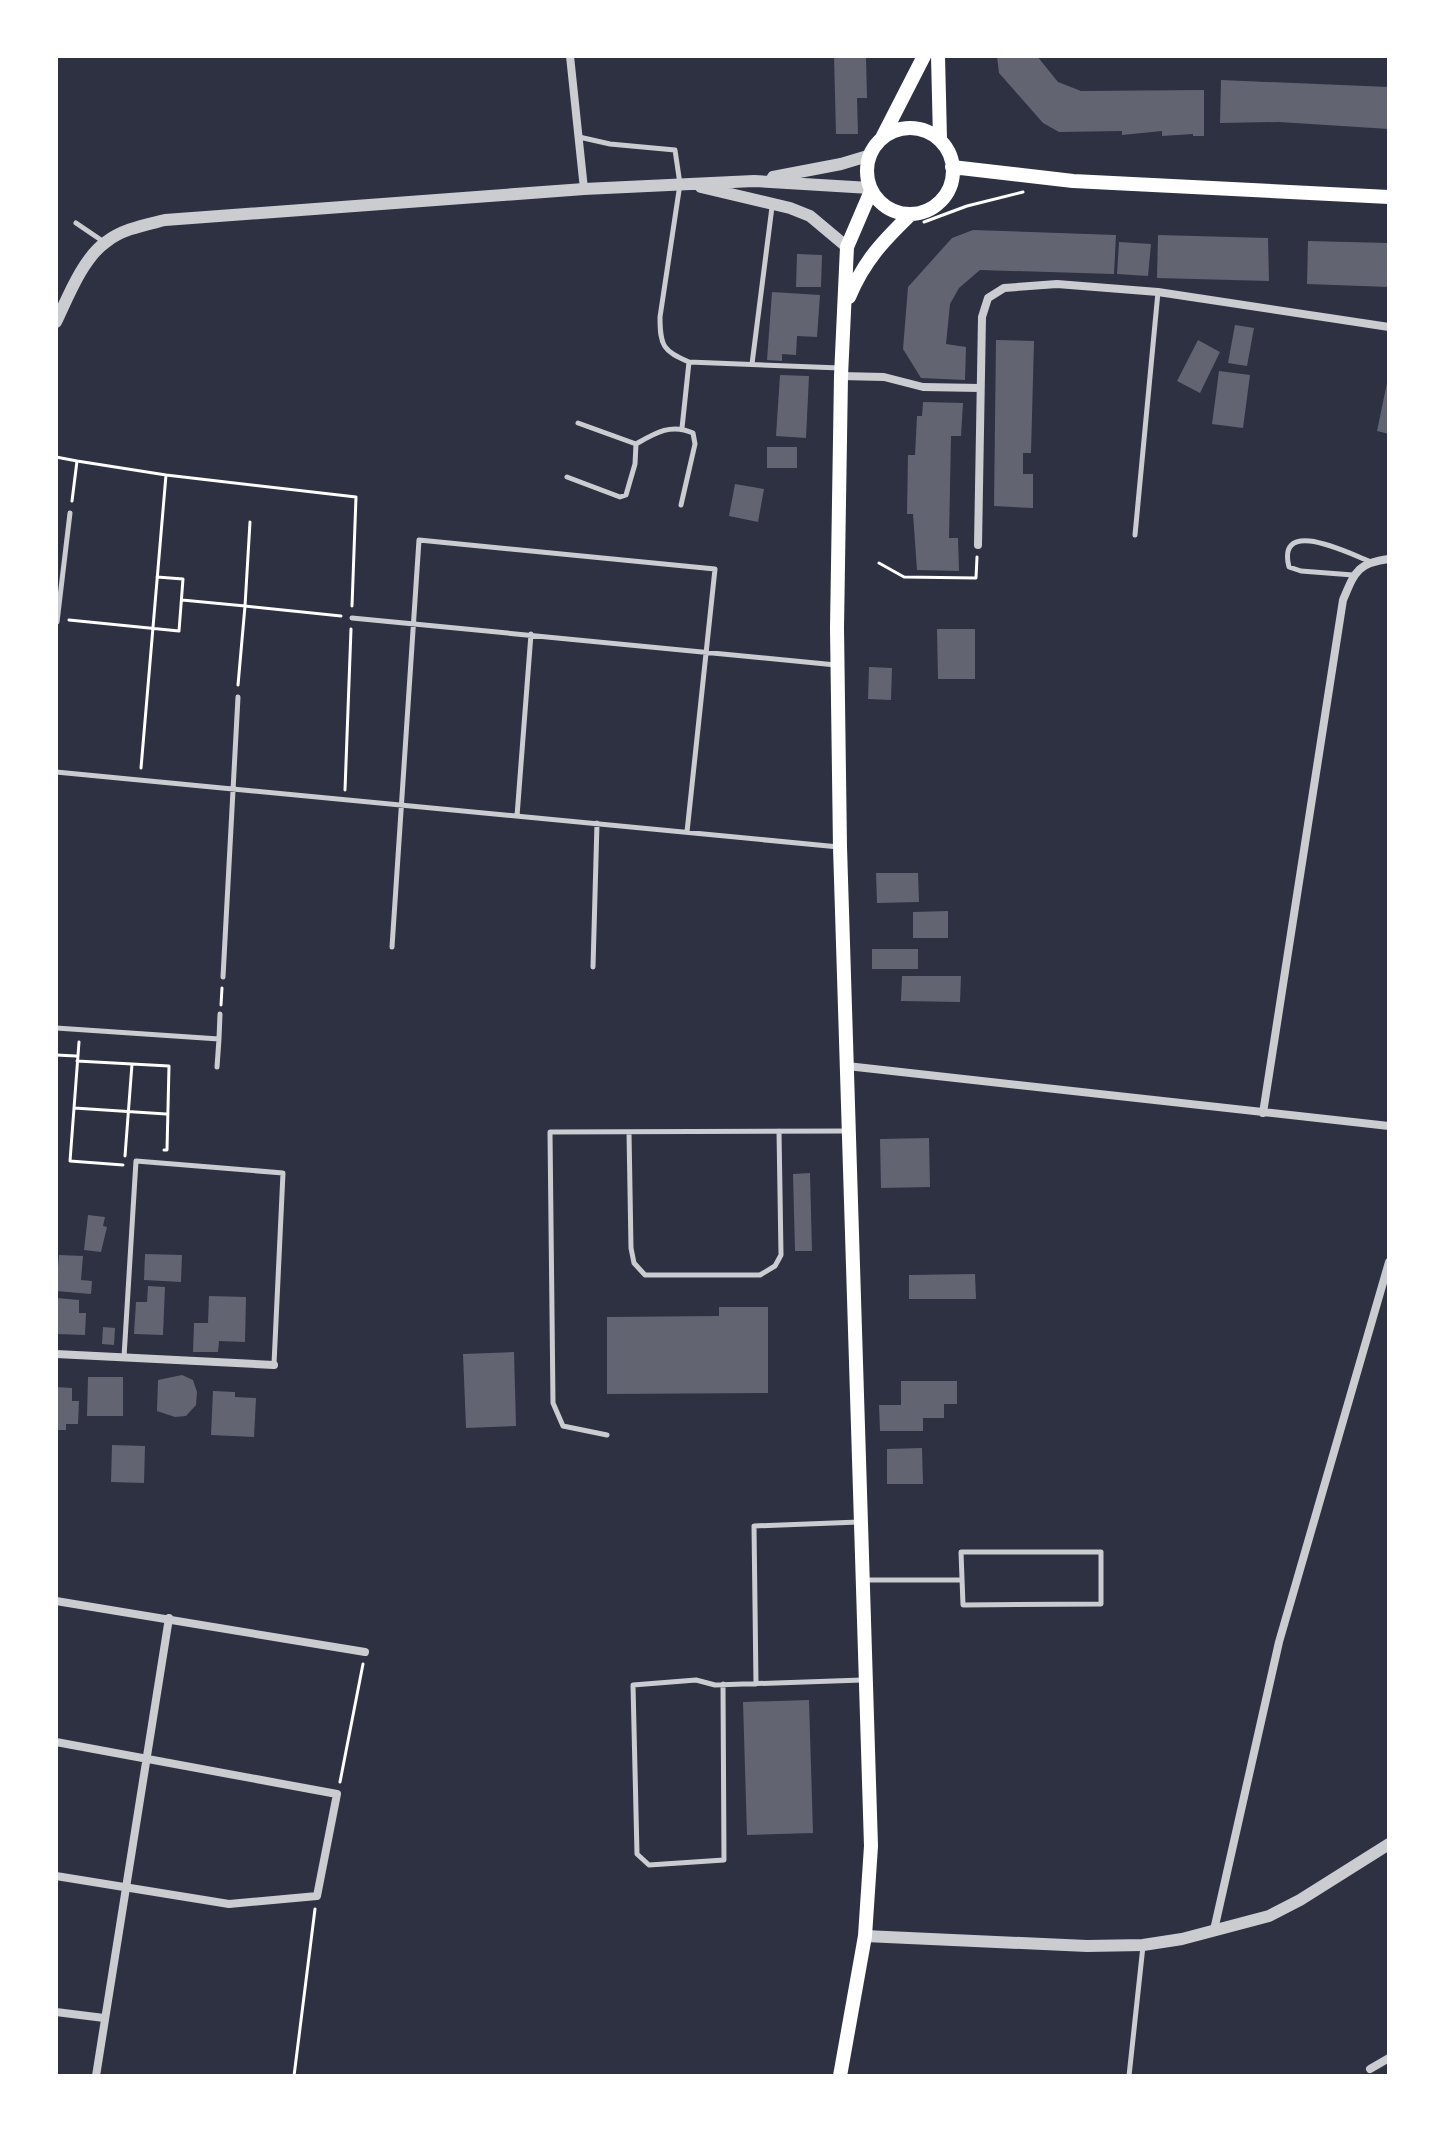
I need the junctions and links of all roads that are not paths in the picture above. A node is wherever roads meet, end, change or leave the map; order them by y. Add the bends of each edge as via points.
1 (570, 56) edge
2 (924, 56) edge
3 (938, 56) edge
4 (578, 136) junction
5 (940, 139) junction
6 (881, 140) junction
7 (871, 155) junction
8 (952, 167) junction
9 (754, 181) junction
10 (683, 184) junction
11 (584, 189) junction
12 (870, 189) junction
13 (1389, 197) edge
14 (772, 204) junction
15 (915, 219) junction
16 (76, 223) dead end
17 (104, 242) junction
18 (847, 247) junction
19 (1158, 292) junction
20 (846, 305) junction
21 (56, 322) edge
22 (1389, 327) edge
23 (689, 362) junction
24 (752, 364) junction
25 (842, 372) junction
26 (980, 388) junction
27 (578, 423) dead end
28 (682, 428) junction
29 (636, 444) junction
30 (567, 477) dead end
31 (681, 505) dead end
32 (70, 513) road end
33 (1135, 535) dead end
34 (978, 545) road end
35 (1389, 559) edge
36 (1369, 561) junction
37 (1353, 575) junction
38 (352, 618) road end
39 (57, 621) edge
40 (414, 622) junction
41 (56, 629) edge
42 (531, 634) junction
43 (706, 652) junction
44 (838, 665) junction
45 (238, 697) road end
46 (56, 772) edge
47 (233, 789) junction
48 (403, 805) junction
49 (517, 816) junction
50 (597, 823) junction
51 (687, 832) junction
52 (840, 847) junction
53 (392, 947) dead end
54 (593, 967) dead end
55 (223, 977) road end
56 (220, 1014) road end
57 (56, 1028) edge
58 (219, 1039) junction
59 (847, 1066) junction
60 (217, 1067) dead end
61 (1263, 1113) junction
62 (1389, 1126) edge
63 (779, 1131) junction
64 (849, 1131) junction
65 (629, 1132) junction
66 (1389, 1262) edge
67 (56, 1354) edge
68 (124, 1357) junction
69 (274, 1365) joint
70 (607, 1435) dead end
71 (861, 1522) junction
72 (862, 1580) junction
73 (962, 1580) junction
74 (56, 1601) edge
75 (169, 1618) junction
76 (365, 1652) road end
77 (865, 1680) junction
78 (723, 1684) junction
79 (756, 1684) junction
80 (56, 1742) edge
81 (146, 1759) junction
82 (1389, 1844) edge
83 (56, 1876) edge
84 (127, 1888) junction
85 (1214, 1930) junction
86 (865, 1936) junction
87 (1143, 1945) junction
88 (56, 2012) edge
89 (104, 2018) junction
90 (1389, 2058) edge
91 (1370, 2069) dead end
92 (96, 2076) edge
93 (840, 2076) edge
94 (1129, 2076) edge

1 - 4 street
2 - 6 main road
3 - 5 main road
4 - 10 lane via 675,150
4 - 11 street
5 - 6 main road via 917,128
5 - 8 main road
6 - 7 main road
7 - 9 street
7 - 12 main road
8 - 13 main road via 1073,181
8 - 15 main road via 942,202
9 - 10 street
9 - 12 street
10 - 11 street
10 - 14 street
10 - 23 lane via 660,334 669,353
11 - 17 street via 165,220
12 - 15 main road via 892,210
12 - 18 main road
14 - 18 street via 810,216
14 - 24 lane
15 - 20 main road via 869,257
16 - 17 lane
17 - 21 street via 79,275
18 - 20 main road
19 - 22 street
19 - 26 street via 1057,284 1004,288 988,298 982,317
19 - 33 lane
20 - 25 main road
23 - 24 lane
23 - 28 lane
24 - 25 lane
25 - 26 street via 923,387
25 - 44 main road
26 - 34 street
27 - 29 lane
28 - 29 lane via 662,430
28 - 31 lane via 693,433 695,444
29 - 30 lane via 626,495
32 - 39 lane
35 - 36 street
36 - 37 street
36 - 37 lane via 1315,540 1299,540 1286,557 1289,567 1301,571
37 - 61 street via 1343,600
38 - 40 lane
39 - 41 lane
40 - 42 lane
40 - 43 lane via 419,540 715,569
40 - 48 lane
42 - 43 lane
42 - 49 lane
43 - 44 lane
43 - 51 lane
44 - 52 main road
45 - 47 lane
46 - 47 lane
47 - 48 lane
47 - 55 lane
48 - 49 lane
48 - 53 lane
49 - 50 lane
50 - 51 lane
50 - 54 lane
51 - 52 lane
52 - 59 main road
56 - 58 lane
57 - 58 lane
58 - 60 lane
59 - 61 street
59 - 64 main road
61 - 62 street
63 - 64 lane
63 - 65 lane
63 - 65 lane via 781,1255 760,1275 645,1275 634,1263
64 - 71 main road
65 - 70 lane via 550,1132 553,1403 563,1426
66 - 85 street via 1279,1642
67 - 68 street
68 - 69 street
68 - 69 lane via 136,1161 283,1173
71 - 72 main road
71 - 79 lane via 754,1526
72 - 73 lane
72 - 77 main road
73 - 73 lane via 963,1605 1101,1604 1101,1552 961,1552
74 - 75 street
75 - 76 street
75 - 81 street
77 - 79 lane
77 - 86 main road via 871,1846
78 - 78 lane via 724,1860 649,1865 637,1854 633,1685 696,1680
78 - 79 lane
80 - 81 street
81 - 84 street
81 - 84 street via 337,1794 317,1896 229,1904
82 - 85 street via 1269,1916
83 - 84 street
84 - 89 street
85 - 87 street
86 - 87 street
86 - 93 main road
87 - 94 lane
88 - 89 street
89 - 92 street
90 - 91 street

